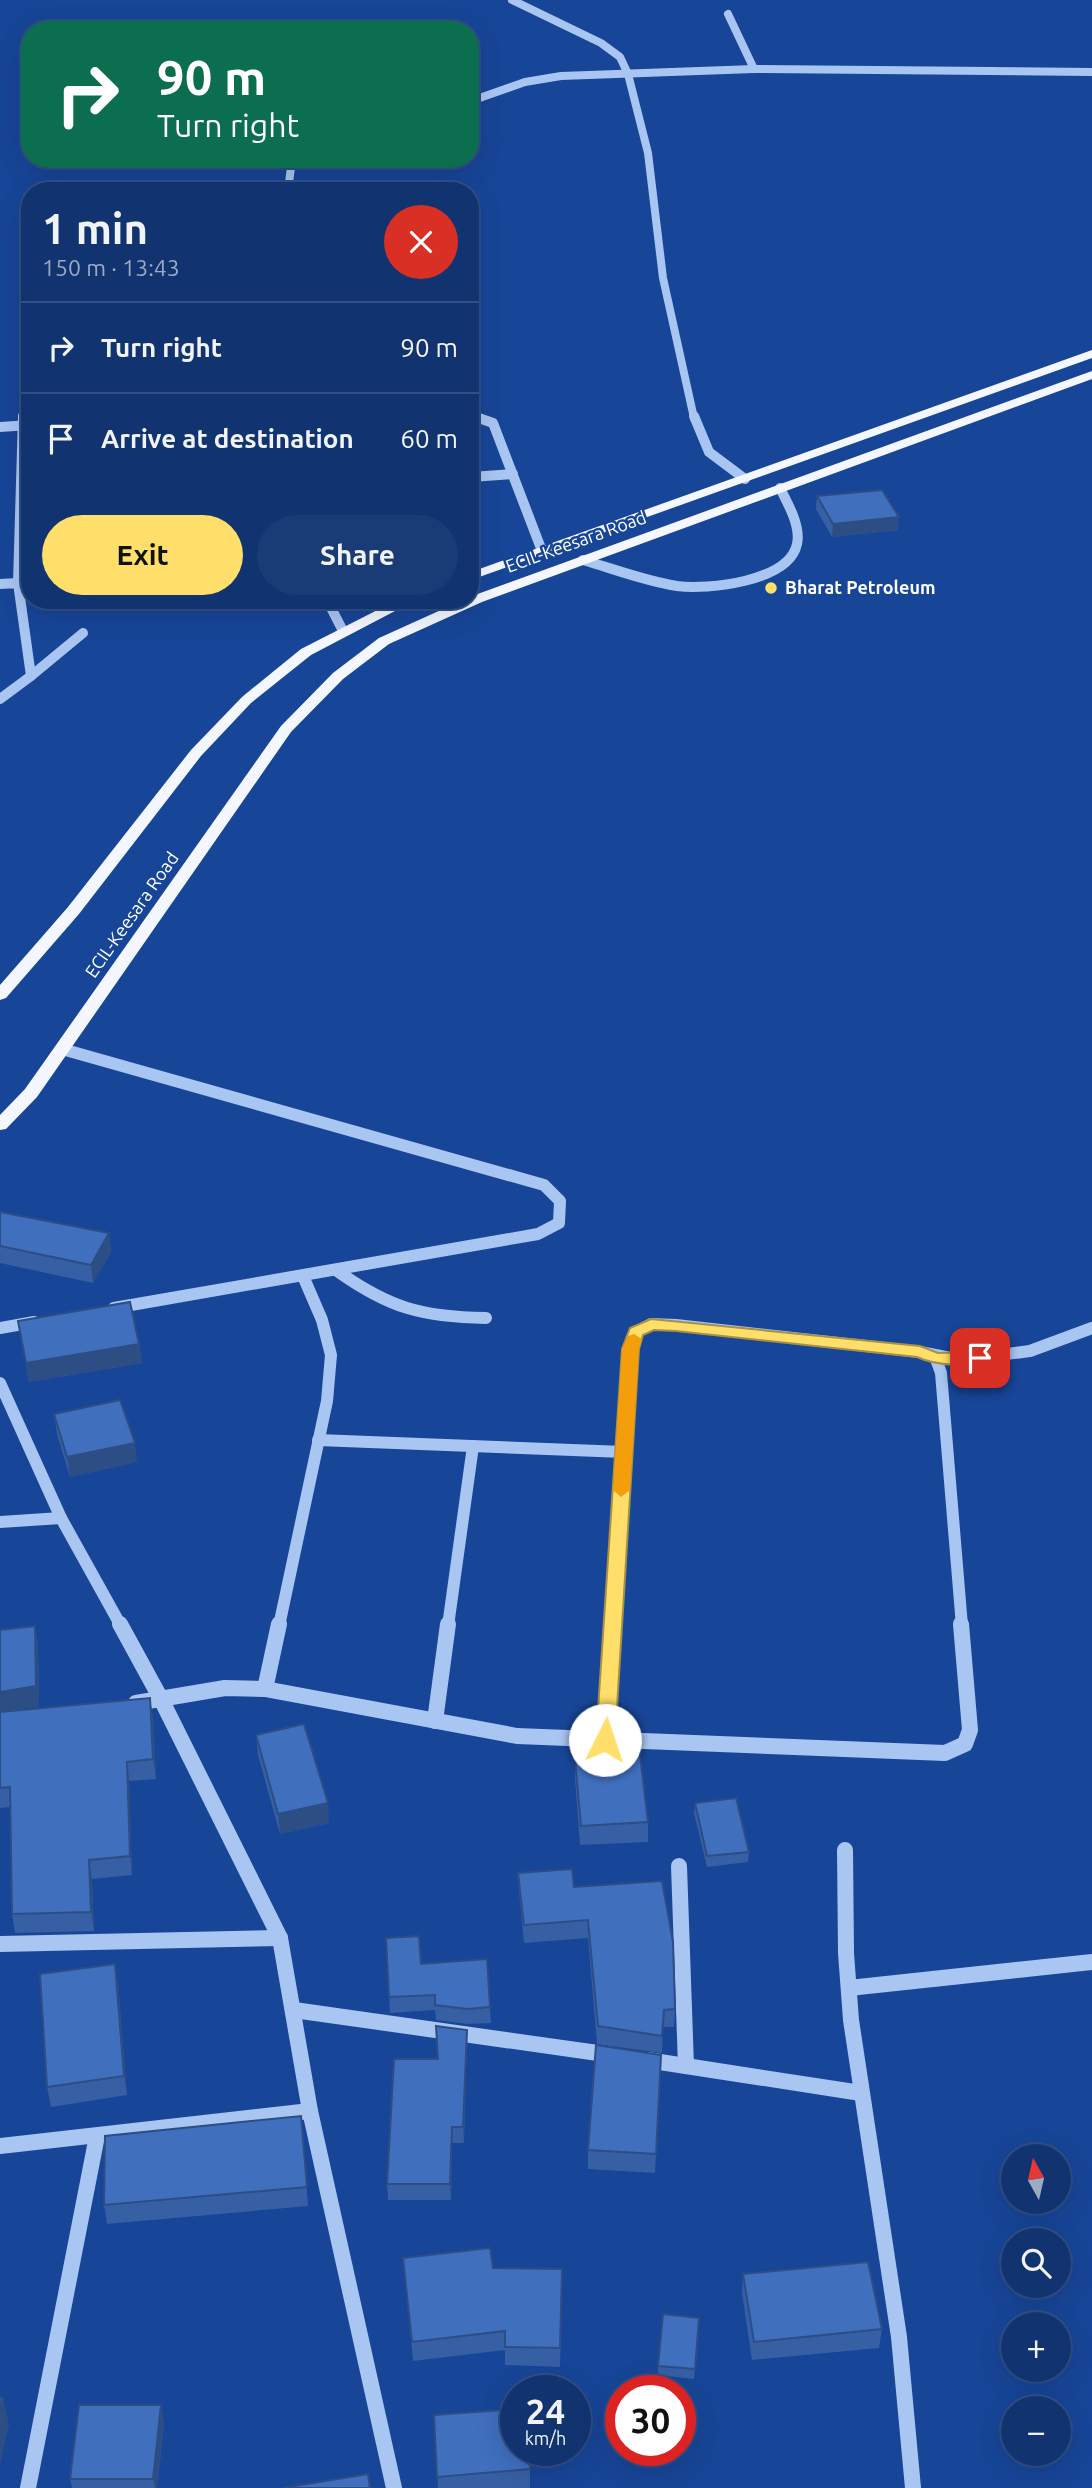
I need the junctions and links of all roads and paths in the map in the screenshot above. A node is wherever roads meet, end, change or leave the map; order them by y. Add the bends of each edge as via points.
1 (512, 0) edge
2 (728, 14) dead end
3 (754, 68) junction
4 (1092, 72) edge
5 (628, 74) junction
6 (479, 98) edge
7 (1092, 354) edge
8 (1092, 375) edge
9 (479, 418) edge
10 (21, 425) edge
11 (0, 427) edge
12 (513, 474) junction
13 (479, 476) edge
14 (745, 479) junction
15 (780, 488) junction
16 (21, 530) edge
17 (542, 551) junction
18 (583, 559) junction
19 (479, 573) edge
20 (18, 583) junction
21 (21, 583) edge
22 (0, 584) edge
23 (479, 598) edge
24 (21, 604) edge
25 (22, 609) edge
26 (332, 609) edge
27 (388, 609) edge
28 (455, 609) edge
29 (342, 629) junction
30 (83, 633) dead end
31 (31, 676) junction
32 (0, 699) edge
33 (0, 995) edge
34 (62, 1049) junction
35 (0, 1125) edge
36 (336, 1270) junction
37 (303, 1276) junction
38 (96, 1311) edge
39 (486, 1318) dead end
40 (41, 1321) edge
41 (0, 1328) edge
42 (1092, 1328) edge
43 (936, 1359) junction
44 (0, 1383) edge
45 (318, 1440) junction
46 (473, 1446) junction
47 (624, 1452) junction
48 (61, 1518) junction
49 (0, 1522) edge
50 (265, 1689) junction
51 (161, 1699) junction
52 (121, 1705) edge
53 (435, 1721) junction
54 (605, 1740) junction
55 (845, 1850) dead end
56 (679, 1866) dead end
57 (280, 1938) junction
58 (0, 1944) edge
59 (1092, 1962) edge
60 (849, 1989) junction
61 (294, 2010) junction
62 (686, 2066) junction
63 (861, 2093) junction
64 (310, 2111) junction
65 (97, 2136) junction
66 (0, 2147) edge
67 (28, 2488) edge
68 (394, 2488) edge
69 (913, 2488) edge

1 - 5 street via 601,43 620,57
2 - 3 street
3 - 4 street
3 - 5 street
5 - 6 street via 561,76 525,82
5 - 14 street via 648,153 663,278 689,401 709,452
7 - 14 main road, ECIL-Keesara Road
8 - 15 main road, ECIL-Keesara Road
9 - 12 street via 493,423
10 - 11 street
12 - 13 street
12 - 17 street
14 - 17 main road, ECIL-Keesara Road
15 - 18 main road, ECIL-Keesara Road
15 - 18 street via 797,531 797,547 786,562 764,573 694,587
16 - 20 street
17 - 18 main road
17 - 19 main road, ECIL-Keesara Road
18 - 23 main road, ECIL-Keesara Road
20 - 21 street
20 - 22 street
20 - 24 street
25 - 31 street
26 - 29 street
27 - 29 main road
28 - 34 main road, ECIL-Keesara Road via 384,641 338,676 286,729
29 - 33 main road via 276,674 220,725 167,785 82,900
30 - 31 street
31 - 32 street
34 - 35 main road, ECIL-Keesara Road via 31,1093
34 - 36 street via 544,1185 560,1201 559,1223 538,1234
36 - 37 street
36 - 39 street via 396,1309 432,1317
37 - 38 street
37 - 45 street via 331,1355
40 - 41 street
42 - 43 street via 1002,1357
43 - 47 street via 920,1352 651,1324 636,1332 630,1349
43 - 54 street via 970,1730 965,1744 945,1753
44 - 48 street
45 - 46 street
45 - 50 street
46 - 47 street
46 - 53 street
47 - 54 street
48 - 49 street
48 - 51 street
50 - 51 street via 225,1688
50 - 53 street
51 - 52 street
51 - 57 street
53 - 54 street via 517,1737
55 - 60 street
56 - 62 street
57 - 58 street
57 - 61 street
59 - 60 street
60 - 63 street
61 - 62 street
61 - 64 street
62 - 63 street
63 - 69 street via 899,2337
64 - 65 street
64 - 68 street
65 - 66 street
65 - 67 street

